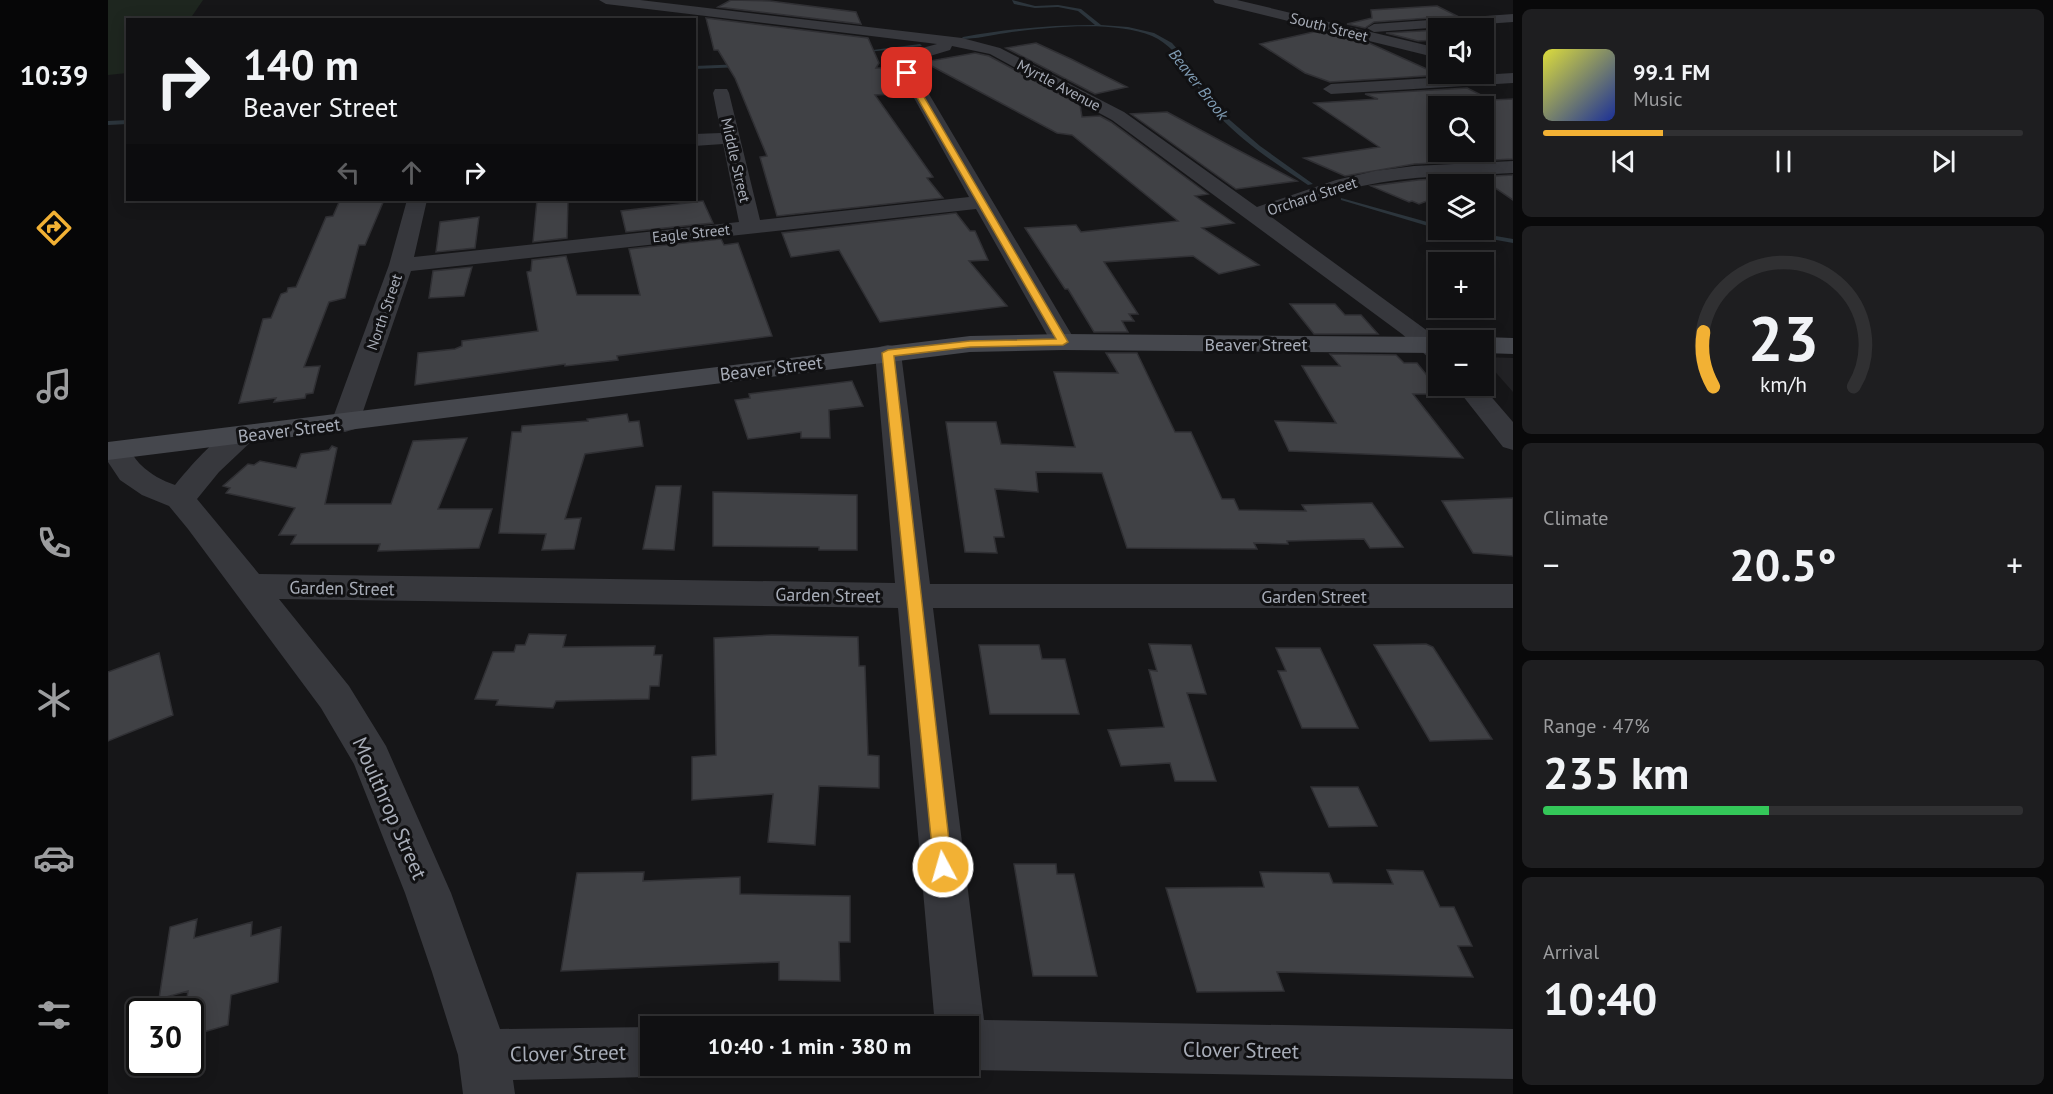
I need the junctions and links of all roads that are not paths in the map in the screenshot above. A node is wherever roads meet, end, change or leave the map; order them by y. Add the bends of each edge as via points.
1 (614, 0) edge
2 (1220, 0) edge
3 (1513, 18) edge
4 (759, 20) junction
5 (696, 26) edge
6 (1341, 30) junction
7 (962, 43) junction
8 (1428, 51) edge
9 (1494, 67) edge
10 (1513, 72) edge
11 (1513, 78) edge
12 (1331, 89) dead end
13 (721, 93) dead end
14 (730, 138) junction
15 (696, 141) edge
16 (1513, 167) edge
17 (417, 201) edge
18 (982, 202) junction
19 (1254, 214) junction
20 (751, 226) junction
21 (401, 266) junction
22 (1428, 341) edge
23 (1063, 342) junction
24 (1494, 345) edge
25 (1513, 346) edge
26 (1428, 347) edge
27 (888, 353) junction
28 (1476, 396) edge
29 (345, 423) junction
30 (242, 436) junction
31 (1513, 441) edge
32 (112, 451) edge
33 (180, 499) junction
34 (251, 586) junction
35 (913, 596) junction
36 (1513, 596) edge
37 (959, 1016) edge
38 (979, 1046) edge
39 (640, 1053) edge
40 (1513, 1054) edge
41 (487, 1074) edge

1 - 4 street, Myrtle Avenue
2 - 6 street, South Street
3 - 6 street
4 - 5 street
4 - 7 street, Myrtle Avenue
6 - 8 street, South Street
7 - 18 street via 906,57 902,62
7 - 19 street, Myrtle Avenue via 995,51 1118,116
9 - 10 street
11 - 12 street
13 - 14 street, Middle Street
14 - 15 street
14 - 20 street, Middle Street
16 - 19 street, Orchard Street via 1377,177
17 - 21 street, North Street
18 - 20 street, Eagle Street
18 - 23 street
19 - 22 street, Myrtle Avenue
20 - 21 street, Eagle Street
21 - 29 street, North Street
23 - 26 street, Beaver Street
23 - 27 street, Beaver Street via 970,344
24 - 25 street
27 - 29 street, Beaver Street
27 - 35 street
28 - 31 street
29 - 30 street, Beaver Street
30 - 32 street, Beaver Street
30 - 33 street via 208,465
32 - 33 street, Moulthrop Street via 131,473
33 - 34 street, Moulthrop Street
34 - 35 street, Garden Street
34 - 41 street, Moulthrop Street via 334,697 372,758 428,893
35 - 36 street, Garden Street
35 - 37 street
38 - 40 street, Clover Street
39 - 41 street, Clover Street

